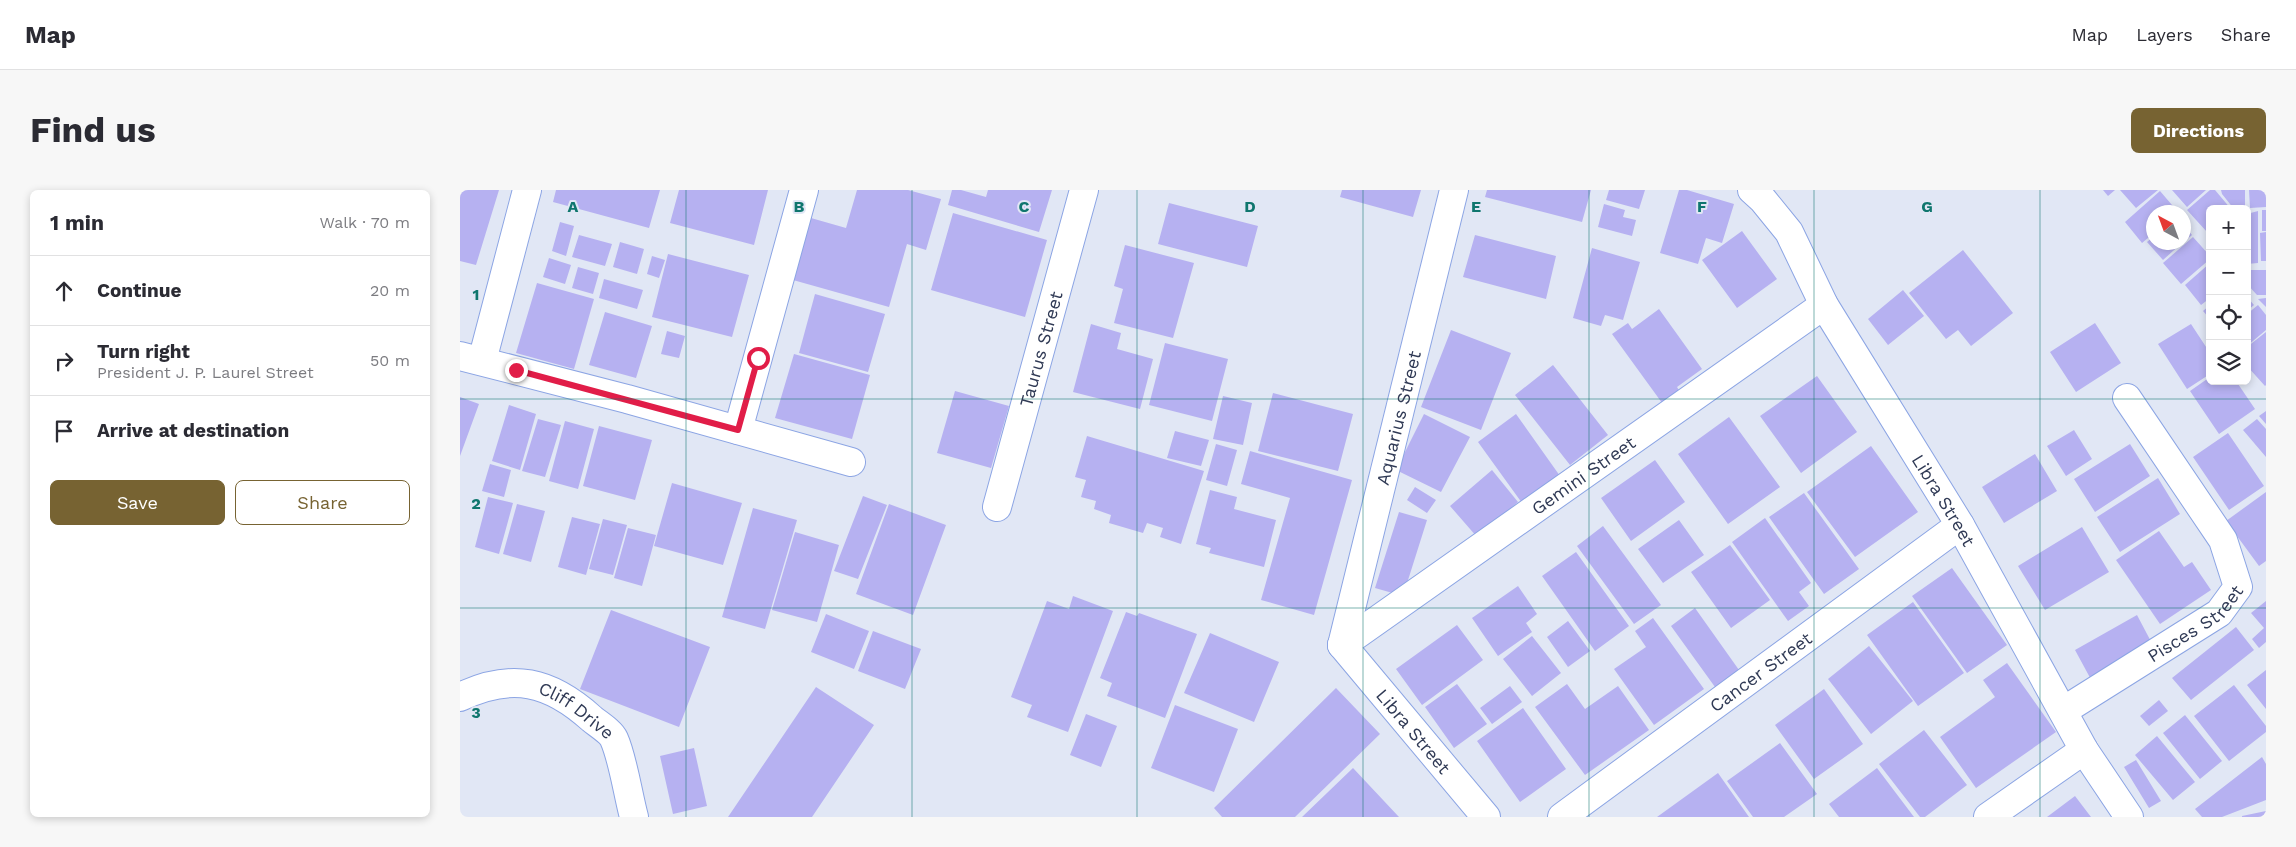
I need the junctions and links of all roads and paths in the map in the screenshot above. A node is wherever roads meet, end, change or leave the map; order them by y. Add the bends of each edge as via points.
1 (527, 190) edge
2 (804, 190) edge
3 (1084, 190) edge
4 (1454, 190) edge
5 (1752, 190) edge
6 (1824, 305) junction
7 (471, 358) edge
8 (2127, 398) dead end
9 (738, 430) junction
10 (852, 462) dead end
11 (997, 507) dead end
12 (1960, 525) junction
13 (1342, 645) junction
14 (460, 697) edge
15 (2063, 711) junction
16 (2084, 750) junction
17 (634, 817) edge
18 (1486, 817) edge
19 (1562, 817) edge
20 (1988, 817) edge
21 (2129, 817) edge

1 - 7 street
2 - 9 street
3 - 11 street, Taurus Street
4 - 13 street, Aquarius Street
5 - 6 street, Libra Street via 1789,232
6 - 12 street, Libra Street
6 - 13 street, Gemini Street
7 - 9 street
8 - 15 street, Pisces Street via 2223,540 2238,587 2219,613
9 - 10 street
12 - 15 street, Libra Street
12 - 19 street, Cancer Street
13 - 18 street, Libra Street
14 - 17 street, Cliff Drive via 482,686 510,682 544,687 576,704 614,738
15 - 16 street, Libra Street
16 - 20 street
16 - 21 street, Libra Street

